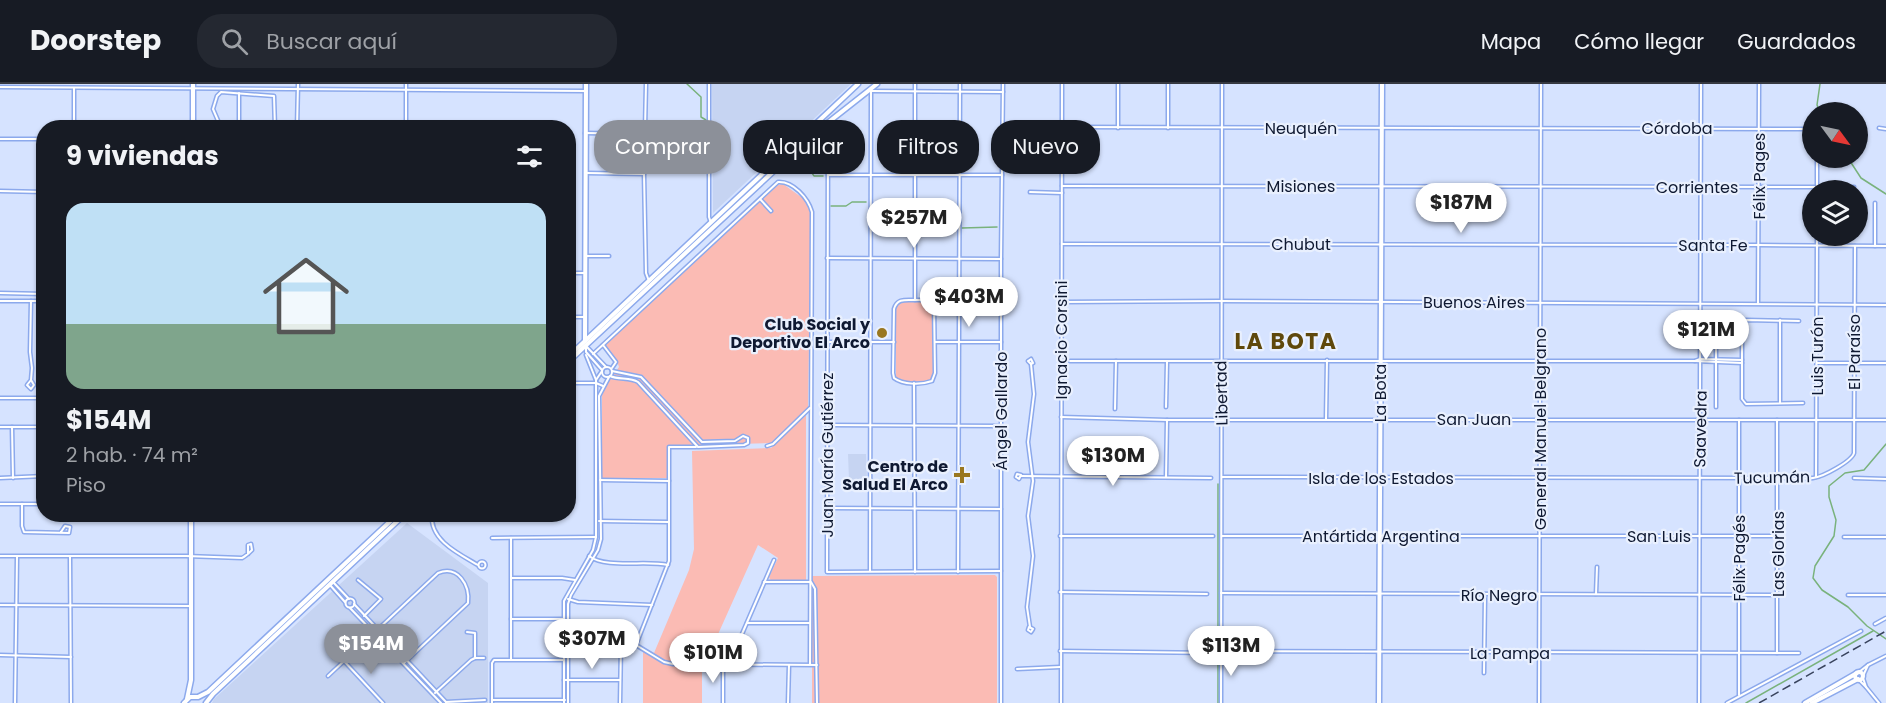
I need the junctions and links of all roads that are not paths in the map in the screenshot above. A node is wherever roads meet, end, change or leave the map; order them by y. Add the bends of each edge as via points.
1 (269, 84) edge
2 (298, 84) edge
3 (325, 84) edge
4 (406, 84) edge
5 (586, 84) edge
6 (646, 84) edge
7 (709, 84) edge
8 (858, 84) edge
9 (877, 84) edge
10 (915, 84) edge
11 (960, 84) edge
12 (1003, 84) edge
13 (1062, 84) edge
14 (1118, 84) edge
15 (1168, 84) edge
16 (1222, 84) edge
17 (1382, 84) edge
18 (1541, 84) edge
19 (1701, 84) edge
20 (1759, 84) edge
21 (193, 86) edge
22 (0, 87) edge
23 (71, 87) edge
24 (269, 88) junction
25 (298, 89) junction
26 (325, 89) junction
27 (406, 90) junction
28 (871, 90) junction
29 (586, 91) junction
30 (915, 91) junction
31 (960, 92) junction
32 (1003, 92) junction
33 (239, 93) junction
34 (850, 93) junction
35 (857, 101) junction
36 (73, 120) edge
37 (193, 120) edge
38 (218, 120) edge
39 (238, 120) edge
40 (275, 120) edge
41 (297, 120) edge
42 (406, 120) edge
43 (645, 120) edge
44 (830, 120) edge
45 (1062, 120) edge
46 (1541, 127) junction
47 (1100, 128) edge
48 (1118, 128) junction
49 (1168, 128) junction
50 (1222, 128) junction
51 (1382, 128) junction
52 (1759, 128) junction
53 (1879, 128) dead end
54 (1700, 129) junction
55 (1802, 129) edge
56 (1886, 129) edge
57 (585, 133) junction
58 (594, 133) edge
59 (0, 139) edge
60 (36, 139) edge
61 (586, 173) junction
62 (594, 173) edge
63 (644, 174) edge
64 (770, 174) edge
65 (1062, 174) edge
66 (828, 175) joint
67 (871, 175) junction
68 (915, 175) junction
69 (959, 175) junction
70 (1002, 175) junction
71 (1381, 185) junction
72 (1062, 186) junction
73 (1222, 186) junction
74 (1540, 187) junction
75 (1700, 187) junction
76 (1759, 187) junction
77 (1802, 188) edge
78 (0, 191) edge
79 (36, 192) edge
80 (1030, 192) dead end
81 (1062, 193) junction
82 (760, 199) junction
83 (1875, 203) dead end
84 (771, 211) dead end
85 (711, 223) junction
86 (1062, 244) junction
87 (1221, 244) junction
88 (1381, 244) junction
89 (1759, 244) junction
90 (1541, 245) junction
91 (1700, 245) junction
92 (1802, 246) edge
93 (1816, 246) edge
94 (1855, 246) edge
95 (1868, 246) edge
96 (1875, 246) junction
97 (1886, 246) edge
98 (585, 256) junction
99 (609, 256) dead end
100 (827, 258) junction
101 (871, 258) junction
102 (915, 259) junction
103 (959, 259) junction
104 (1001, 259) junction
105 (576, 273) edge
106 (585, 273) junction
107 (649, 281) junction
108 (0, 293) edge
109 (36, 294) edge
110 (915, 300) junction
111 (0, 301) edge
112 (31, 301) junction
113 (36, 301) edge
114 (1221, 301) junction
115 (1062, 302) junction
116 (1380, 302) junction
117 (1540, 302) junction
118 (1758, 303) junction
119 (1700, 304) junction
120 (1817, 304) junction
121 (1854, 305) junction
122 (1886, 305) edge
123 (1716, 314) dead end
124 (576, 317) edge
125 (584, 317) junction
126 (1780, 320) junction
127 (1799, 321) dead end
128 (827, 342) junction
129 (870, 342) junction
130 (894, 342) junction
131 (935, 342) junction
132 (959, 342) junction
133 (1001, 342) junction
134 (585, 344) junction
135 (603, 345) junction
136 (576, 351) edge
137 (586, 352) junction
138 (576, 354) edge
139 (593, 354) junction
140 (1327, 360) junction
141 (1380, 360) junction
142 (1070, 361) dead end
143 (1116, 361) junction
144 (1221, 361) junction
145 (1540, 361) junction
146 (1700, 361) junction
147 (1716, 361) junction
148 (1167, 362) junction
149 (1742, 362) junction
150 (1817, 363) junction
151 (1854, 363) junction
152 (1886, 363) edge
153 (1031, 364) dead end
154 (606, 367) junction
155 (612, 370) junction
156 (602, 371) junction
157 (609, 376) junction
158 (31, 380) dead end
159 (596, 382) junction
160 (576, 383) edge
161 (914, 383) junction
162 (603, 386) junction
163 (0, 398) edge
164 (36, 398) edge
165 (1803, 403) dead end
166 (1779, 404) junction
167 (1166, 407) dead end
168 (810, 408) junction
169 (1716, 408) dead end
170 (1115, 409) dead end
171 (1061, 417) junction
172 (1222, 419) junction
173 (1326, 419) junction
174 (1540, 419) junction
175 (1167, 420) junction
176 (1380, 420) junction
177 (1700, 420) junction
178 (1739, 420) junction
179 (1778, 420) junction
180 (1816, 420) junction
181 (1854, 420) junction
182 (1886, 420) edge
183 (827, 425) junction
184 (870, 426) junction
185 (914, 426) junction
186 (959, 426) junction
187 (1001, 426) junction
188 (0, 427) edge
189 (12, 427) junction
190 (36, 427) edge
191 (767, 446) dead end
192 (698, 447) junction
193 (1853, 457) joint
194 (1033, 475) junction
195 (1021, 476) dead end
196 (1060, 476) junction
197 (36, 477) edge
198 (1222, 477) junction
199 (1540, 477) junction
200 (1816, 477) junction
201 (0, 478) edge
202 (13, 478) junction
203 (1166, 478) junction
204 (1211, 478) dead end
205 (1380, 478) junction
206 (1699, 478) junction
207 (1740, 478) junction
208 (1778, 478) junction
209 (1854, 478) dead end
210 (1886, 478) edge
211 (596, 480) junction
212 (600, 480) junction
213 (669, 481) junction
214 (0, 504) edge
215 (22, 504) junction
216 (36, 504) edge
217 (827, 508) junction
218 (870, 509) junction
219 (914, 509) junction
220 (958, 509) junction
221 (1001, 509) junction
222 (598, 521) junction
223 (191, 522) edge
224 (389, 522) edge
225 (397, 522) edge
226 (433, 522) edge
227 (668, 522) junction
228 (61, 532) dead end
229 (1059, 536) junction
230 (1213, 536) dead end
231 (1221, 536) junction
232 (1380, 536) junction
233 (1540, 536) junction
234 (1699, 536) junction
235 (1740, 536) junction
236 (1778, 536) junction
237 (596, 537) junction
238 (1844, 537) dead end
239 (1886, 537) edge
240 (492, 538) dead end
241 (511, 538) junction
242 (248, 554) dead end
243 (0, 556) edge
244 (191, 556) junction
245 (589, 556) junction
246 (17, 557) junction
247 (70, 557) junction
248 (593, 559) junction
249 (774, 560) dead end
250 (478, 565) dead end
251 (668, 565) junction
252 (1597, 567) dead end
253 (870, 572) junction
254 (915, 572) junction
255 (958, 572) junction
256 (1000, 572) junction
257 (512, 578) junction
258 (358, 580) dead end
259 (575, 580) junction
260 (764, 582) junction
261 (810, 582) junction
262 (332, 584) junction
263 (1060, 592) junction
264 (1221, 593) junction
265 (1207, 594) dead end
266 (1380, 594) junction
267 (1485, 595) junction
268 (1540, 595) junction
269 (1596, 595) junction
270 (1699, 595) junction
271 (1739, 595) junction
272 (1778, 595) junction
273 (1886, 595) edge
274 (1848, 596) dead end
275 (565, 598) junction
276 (349, 599) junction
277 (569, 600) junction
278 (345, 602) junction
279 (354, 604) junction
280 (0, 605) edge
281 (71, 605) junction
282 (652, 605) junction
283 (16, 606) junction
284 (191, 606) junction
285 (350, 608) junction
286 (364, 616) junction
287 (1886, 618) edge
288 (511, 619) junction
289 (564, 619) junction
290 (747, 622) junction
291 (810, 623) junction
292 (1875, 624) dead end
293 (1030, 627) dead end
294 (376, 631) junction
295 (1862, 631) dead end
296 (467, 632) dead end
297 (621, 645) junction
298 (636, 645) junction
299 (566, 646) junction
300 (1060, 651) junction
301 (1221, 651) junction
302 (1214, 653) dead end
303 (1380, 653) junction
304 (1485, 653) junction
305 (1540, 653) junction
306 (1699, 653) junction
307 (1739, 653) junction
308 (1778, 653) junction
309 (1800, 653) dead end
310 (0, 655) edge
311 (15, 655) junction
312 (1885, 656) edge
313 (70, 657) junction
314 (475, 658) junction
315 (484, 658) dead end
316 (511, 659) junction
317 (564, 660) junction
318 (344, 661) junction
319 (405, 662) junction
320 (723, 664) junction
321 (729, 664) junction
322 (810, 664) junction
323 (789, 665) junction
324 (817, 665) junction
325 (1868, 665) junction
326 (1060, 667) junction
327 (1017, 669) dead end
328 (1858, 672) junction
329 (1484, 673) dead end
330 (328, 676) dead end
331 (1861, 678) junction
332 (190, 680) junction
333 (566, 680) junction
334 (620, 680) junction
335 (435, 694) junction
336 (1739, 695) junction
337 (196, 696) junction
338 (485, 700) dead end
339 (566, 701) edge
340 (185, 702) edge
341 (492, 702) edge
342 (15, 703) edge
343 (71, 703) edge
344 (205, 703) edge
345 (382, 703) edge
346 (441, 703) edge
347 (446, 703) edge
348 (620, 703) edge
349 (723, 703) edge
350 (788, 703) edge
351 (817, 703) edge
352 (1001, 703) edge
353 (1060, 703) edge
354 (1221, 703) edge
355 (1380, 703) edge
356 (1539, 703) edge
357 (1699, 703) edge
358 (1727, 703) edge
359 (1805, 703) edge
360 (1812, 703) edge
361 (1878, 703) edge

1 - 24 street
2 - 25 street
3 - 26 street
4 - 27 street
5 - 29 main road
6 - 43 street
7 - 85 street
8 - 34 main road
9 - 28 main road
10 - 30 street
11 - 31 street
12 - 32 street, Ángel Gallardo
13 - 45 street, Ignacio Corsini
14 - 48 street
15 - 49 street
16 - 50 street, Libertad
17 - 51 main road, La Bota
18 - 46 street, General Manuel Belgrano
19 - 54 street, Saavedra
20 - 52 street, Félix Pages
21 - 23 street
21 - 24 street
21 - 37 main road
22 - 23 street
23 - 36 street
24 - 25 street
25 - 26 street
25 - 41 street
26 - 27 street
27 - 29 street
27 - 42 street
28 - 30 street
28 - 35 main road
28 - 67 street
29 - 57 main road
30 - 31 street
30 - 68 street
31 - 32 street
31 - 69 street
32 - 70 street, Ángel Gallardo
33 - 38 street via 218,94 213,109
33 - 39 street
33 - 40 street via 274,96
34 - 35 main road via 850,99
34 - 85 main road
35 - 44 main road
46 - 51 street, Neuquén
46 - 54 street, Córdoba
46 - 74 street, General Manuel Belgrano
47 - 48 street, Neuquén
48 - 49 street, Neuquén
49 - 50 street, Neuquén
50 - 51 street, Neuquén
50 - 73 street, Libertad
51 - 71 main road, La Bota
52 - 54 street, Córdoba
52 - 55 street, Córdoba
52 - 76 street, Félix Pages
53 - 56 street
54 - 75 street, Saavedra
57 - 58 street
57 - 61 main road
59 - 60 street
61 - 62 street
61 - 98 main road
63 - 107 street
64 - 134 main road
65 - 72 street, Ignacio Corsini
66 - 67 street
66 - 100 street, Juan María Gutiérrez
67 - 68 street
67 - 101 street
68 - 69 street
68 - 102 street
69 - 70 street
69 - 103 street
70 - 104 street, Ángel Gallardo
71 - 73 street, Misiones
71 - 74 street, Misiones
71 - 88 main road, La Bota
72 - 73 street, Misiones
72 - 81 street, Ignacio Corsini
73 - 87 street, Libertad
74 - 75 street, Corrientes
74 - 90 street, General Manuel Belgrano
75 - 76 street, Corrientes
75 - 91 street, Saavedra
76 - 77 street, Corrientes
76 - 89 street, Félix Pages
78 - 79 street
80 - 81 street
81 - 86 street, Ignacio Corsini
82 - 84 street
82 - 135 street
82 - 168 street via 782,182 805,197 812,212
83 - 96 street
85 - 107 main road
86 - 87 street, Chubut
86 - 115 street, Ignacio Corsini
87 - 88 street, Chubut
87 - 114 street, Libertad
88 - 90 street, Chubut
88 - 116 main road, La Bota
89 - 91 street, Santa Fe
89 - 92 street, Santa Fe
89 - 118 street, Félix Pages
90 - 91 street, Santa Fe
90 - 117 street, General Manuel Belgrano
91 - 119 street, Saavedra
93 - 120 street, Luis Turón
94 - 121 street, El Paraíso
95 - 96 street, Santa Fe
96 - 97 street, Santa Fe
98 - 99 street
98 - 106 main road
100 - 101 street
100 - 128 street, Juan María Gutiérrez
101 - 102 street
101 - 129 street
102 - 103 street
102 - 110 street
103 - 104 street
103 - 132 street
104 - 133 street, Ángel Gallardo
105 - 106 street
106 - 125 main road
107 - 134 main road
108 - 109 street
110 - 130 street via 895,304
110 - 131 street via 934,304
111 - 112 street
112 - 113 street
112 - 158 street
114 - 115 street, Buenos Aires
114 - 116 street, Buenos Aires
114 - 144 street, Libertad
115 - 171 street, Ignacio Corsini
116 - 117 street, Buenos Aires
116 - 141 main road, La Bota
117 - 119 street, Buenos Aires
117 - 145 street, General Manuel Belgrano
118 - 119 street, Buenos Aires
118 - 120 street, Buenos Aires
119 - 146 street, Saavedra
120 - 121 street, Buenos Aires
120 - 150 street, Luis Turón
121 - 122 street, Buenos Aires
121 - 151 street, El Paraíso
123 - 147 street
124 - 125 street
125 - 134 main road
126 - 127 street
126 - 149 street via 1742,322
126 - 166 street
128 - 129 street
128 - 183 street, Juan María Gutiérrez
129 - 130 street
129 - 184 street
130 - 161 street via 894,378 901,383
131 - 132 street
131 - 161 street via 934,378 927,383
132 - 133 street
132 - 186 street
133 - 187 street, Ángel Gallardo
134 - 136 main road
134 - 137 street
134 - 138 main road
134 - 139 street
135 - 139 street
135 - 155 street via 616,363
137 - 156 street
137 - 159 street
139 - 154 street
140 - 141 street
140 - 144 street
140 - 173 street
141 - 145 street
141 - 176 main road, La Bota
142 - 143 street
143 - 148 street
143 - 170 street
144 - 148 street
144 - 172 street, Libertad
145 - 146 street
145 - 174 street, General Manuel Belgrano
146 - 147 street
146 - 177 street, Saavedra
147 - 149 street
147 - 169 street
148 - 167 street
149 - 166 street via 1743,402
150 - 151 street
150 - 180 street, Luis Turón
151 - 152 street
151 - 181 street, El Paraíso
153 - 194 street via 1034,387 1028,442
154 - 155 street
154 - 156 street
155 - 157 street
155 - 192 street via 641,377 702,442 735,441 741,436 748,440 744,445
156 - 157 street
156 - 159 street
157 - 162 street
157 - 192 street via 638,382
159 - 160 street
159 - 162 street
159 - 211 street
161 - 185 street
162 - 212 street via 599,396
163 - 164 street
165 - 166 street
168 - 191 street
168 - 261 street
171 - 175 street, San Juan
171 - 196 street, Ignacio Corsini
172 - 173 street, San Juan
172 - 175 street, San Juan
172 - 198 street, Libertad
173 - 176 street, San Juan
174 - 176 street, San Juan
174 - 177 street, San Juan
174 - 199 street, General Manuel Belgrano
175 - 203 street
176 - 205 main road, La Bota
177 - 178 street, San Juan
177 - 206 street, Saavedra
178 - 179 street, San Juan
178 - 207 street, Félix Pagés
179 - 180 street, San Juan
179 - 208 street, Las Glorias
180 - 181 street, San Juan
180 - 200 street, Luis Turón
181 - 182 street, San Juan
181 - 193 street, El Paraíso
183 - 184 street
183 - 217 street, Juan María Gutiérrez
184 - 185 street
184 - 218 street
185 - 186 street
185 - 219 street
186 - 187 street
186 - 220 street
187 - 221 street, Ángel Gallardo
188 - 189 street
189 - 190 street
189 - 202 street
192 - 213 street via 669,447
193 - 200 street, Tucumán
194 - 195 street
194 - 196 street
194 - 293 street via 1028,516 1033,550 1027,607
196 - 203 street
196 - 229 street, Ignacio Corsini
197 - 202 street
198 - 205 street, Isla de los Estados
198 - 231 street, Libertad
199 - 205 street, Isla de los Estados
199 - 206 street, Tucumán
199 - 233 street, General Manuel Belgrano
200 - 208 street, Tucumán
201 - 202 street
203 - 204 street
205 - 232 main road, La Bota
206 - 207 street, Tucumán
206 - 234 street, Saavedra
207 - 208 street, Tucumán
207 - 235 street, Félix Pagés
208 - 236 street, Las Glorias
209 - 210 street
211 - 212 street
211 - 222 street
212 - 213 street
212 - 222 street
213 - 227 street
214 - 215 street
215 - 216 street
215 - 228 street via 24,532
217 - 218 street
217 - 253 street, Juan María Gutiérrez via 826,572
218 - 219 street
218 - 253 street
219 - 220 street
219 - 254 street
220 - 221 street
220 - 255 street
221 - 256 street, Ángel Gallardo
222 - 227 street
222 - 237 street
222 - 248 street via 600,544
223 - 244 main road
224 - 337 main road via 208,692
225 - 262 main road
226 - 250 street via 439,539
227 - 251 street
229 - 230 street
229 - 263 street, Ignacio Corsini
231 - 232 street, Antártida Argentina
231 - 264 street, Libertad
232 - 233 street, Antártida Argentina
232 - 266 main road, La Bota
233 - 234 street, San Luis
233 - 268 street, General Manuel Belgrano
234 - 235 street, San Luis
234 - 270 street, Saavedra
235 - 236 street, San Luis
235 - 271 street, Félix Pagés
236 - 272 street, Las Glorias
237 - 241 street
237 - 245 street
238 - 239 street
240 - 241 street
241 - 257 street
242 - 244 street via 242,558
243 - 246 street
244 - 247 street
244 - 284 main road
245 - 248 street
245 - 259 street
246 - 247 street
246 - 283 street
247 - 281 street
248 - 251 street
248 - 277 street
249 - 260 street
251 - 282 street
252 - 269 street
253 - 254 street
254 - 255 street
255 - 256 street
256 - 352 street, Ángel Gallardo
257 - 259 street
257 - 288 street
258 - 286 street via 381,599
259 - 275 street
260 - 261 street
260 - 290 street
261 - 291 street
261 - 324 street via 816,591
262 - 276 street
262 - 278 street
262 - 344 main road
263 - 265 street
263 - 300 street, Ignacio Corsini
264 - 266 street, Río Negro
264 - 301 street, Libertad
266 - 267 street, Río Negro
266 - 303 main road, La Bota
267 - 268 street, Río Negro
267 - 304 street
268 - 269 street, Río Negro
268 - 305 street, General Manuel Belgrano
269 - 270 street, Río Negro
270 - 271 street, Río Negro
270 - 306 street, Saavedra
271 - 272 street, Río Negro
271 - 307 street, Félix Pagés
272 - 308 street, Las Glorias
273 - 274 street
275 - 277 street
275 - 289 street
276 - 278 street
276 - 279 street
277 - 282 street
277 - 299 street
278 - 285 street
279 - 285 street
279 - 286 street
280 - 283 street
281 - 283 street
281 - 284 street
281 - 313 street
282 - 298 street
283 - 311 street
284 - 332 main road
285 - 294 street
286 - 294 street
287 - 292 street
288 - 289 street
288 - 316 street
289 - 299 street
290 - 291 street
290 - 321 street
291 - 322 street
294 - 318 street
294 - 319 street
294 - 319 street via 438,573 447,571 461,577 468,603
295 - 336 street
296 - 314 street via 476,635
297 - 298 street
297 - 299 street
297 - 334 street
298 - 320 street via 668,663
299 - 317 street
299 - 333 street
300 - 302 street
300 - 326 street, Ignacio Corsini
301 - 303 street, La Pampa
301 - 354 street, Libertad
303 - 304 street, La Pampa
303 - 355 main road, La Bota
304 - 305 street, La Pampa
304 - 329 street
305 - 306 street, La Pampa
305 - 356 street, General Manuel Belgrano
306 - 307 street, La Pampa
306 - 357 street, Saavedra
307 - 308 street, La Pampa
307 - 336 street, Félix Pagés
308 - 309 street, La Pampa
310 - 311 street
311 - 313 street
311 - 342 street
312 - 325 street
313 - 343 street
314 - 315 street
314 - 335 street
316 - 317 street
316 - 341 street via 492,662
317 - 333 street
318 - 330 street
318 - 345 street
319 - 335 street
320 - 321 street
320 - 349 street
321 - 323 street
322 - 323 street
322 - 324 street
323 - 350 street
324 - 351 street
325 - 328 street
325 - 331 street
326 - 327 street
326 - 353 street, Ignacio Corsini
328 - 331 main road via 1855,676
328 - 359 main road
331 - 360 main road
331 - 361 street
332 - 337 main road
332 - 340 main road
333 - 334 street
333 - 339 street
334 - 348 street
335 - 346 street
335 - 347 street
336 - 358 street
337 - 340 main road
337 - 344 main road
338 - 347 street
339 - 341 street

